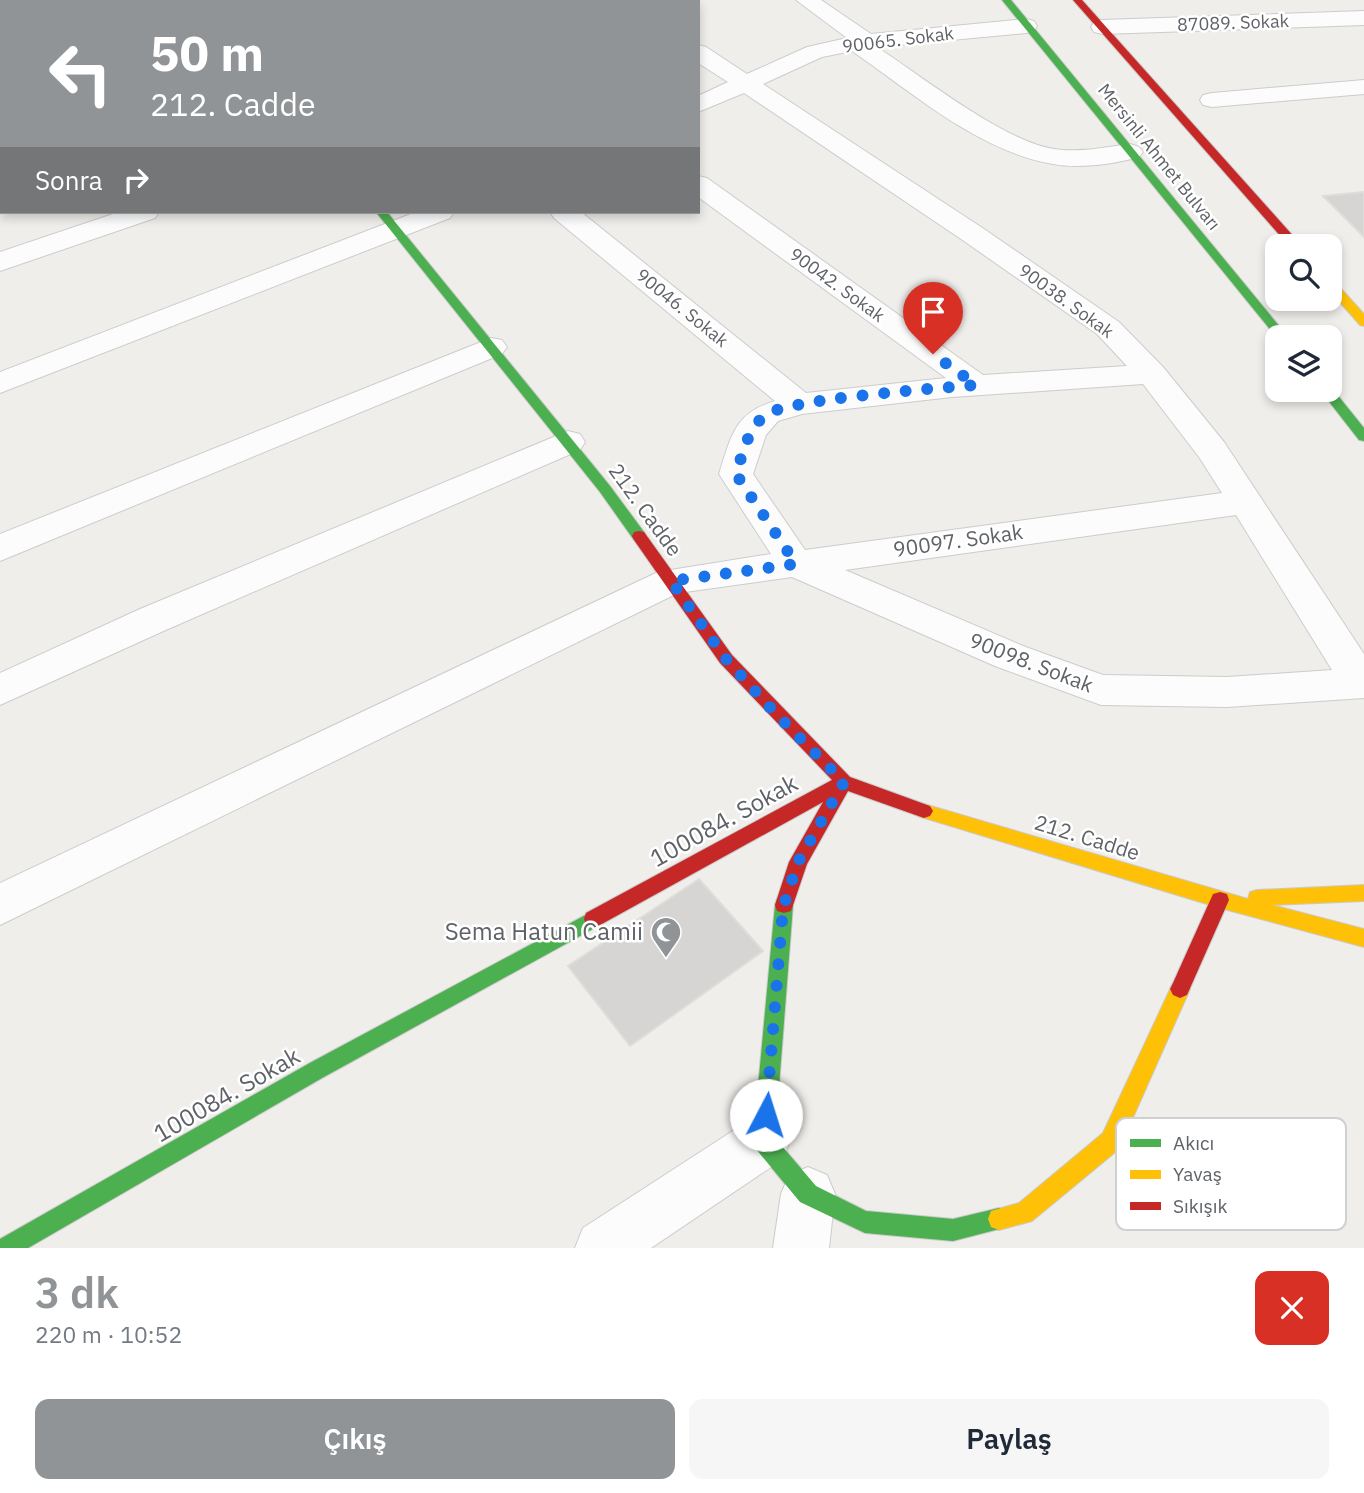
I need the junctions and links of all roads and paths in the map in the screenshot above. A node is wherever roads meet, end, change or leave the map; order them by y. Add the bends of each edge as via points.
1 (169, 0) edge
2 (178, 0) edge
3 (792, 0) edge
4 (1006, 0) edge
5 (1077, 0) edge
6 (1364, 18) edge
7 (807, 26) edge
8 (1026, 26) junction
9 (1102, 27) junction
10 (861, 42) junction
11 (700, 53) edge
12 (745, 85) junction
13 (1364, 87) edge
14 (1212, 100) dead end
15 (700, 104) edge
16 (1130, 152) junction
17 (700, 185) edge
18 (139, 214) edge
19 (429, 214) edge
20 (566, 214) edge
21 (389, 221) edge
22 (1285, 234) edge
23 (0, 262) edge
24 (1342, 297) edge
25 (1364, 322) edge
26 (1272, 325) edge
27 (492, 347) junction
28 (1152, 374) junction
29 (0, 383) edge
30 (976, 385) junction
31 (1336, 402) edge
32 (799, 404) junction
33 (1364, 437) edge
34 (568, 442) junction
35 (1245, 502) junction
36 (0, 548) edge
37 (796, 564) junction
38 (671, 581) junction
39 (1363, 682) edge
40 (0, 690) edge
41 (844, 782) junction
42 (1364, 893) edge
43 (1220, 900) junction
44 (0, 905) edge
45 (1364, 938) edge
46 (1121, 1118) edge
47 (1116, 1130) edge
48 (764, 1141) junction
49 (808, 1194) junction
50 (6, 1248) edge
51 (603, 1248) edge
52 (801, 1248) edge

1 - 2 street
3 - 7 street
4 - 8 street, Mersinli Ahmet Bulvarı
5 - 9 street, Mersinli Ahmet Bulvarı
6 - 9 street, 87089. Sokak
7 - 10 street, 90065. Sokak
7 - 10 street
7 - 12 street, 90065. Sokak
8 - 10 street, 90065. Sokak
8 - 16 street, Mersinli Ahmet Bulvarı
9 - 22 street, Mersinli Ahmet Bulvarı
10 - 16 street via 1019,148 1053,157
11 - 12 street, 90038. Sokak
12 - 15 street, 90065. Sokak
12 - 28 street, 90038. Sokak via 1108,328
13 - 14 street
16 - 26 street, Mersinli Ahmet Bulvarı
17 - 30 street, 90042. Sokak
18 - 23 street
19 - 21 street
20 - 32 street, 90046. Sokak
21 - 27 street, 212. Cadde
21 - 29 street
24 - 25 street
27 - 34 street, 212. Cadde
27 - 36 street
28 - 30 street
28 - 35 street, 90038. Sokak via 1212,450
30 - 32 street
31 - 33 street
32 - 37 street via 766,414 750,432 736,474
34 - 38 street, 212. Cadde
34 - 40 street
35 - 37 street, 90097. Sokak
35 - 39 street, 90038. Sokak
37 - 38 street, 90097. Sokak
37 - 39 street, 90098. Sokak via 1009,656 1101,690 1227,692
38 - 41 street, 212. Cadde via 726,659
38 - 44 street, 90097. Sokak
41 - 43 street, 212. Cadde
41 - 48 street, 100084. Sokak via 798,862 783,908
41 - 50 street, 100084. Sokak via 314,1071
42 - 43 street
43 - 45 street, 212. Cadde
43 - 46 street
47 - 49 street via 1111,1141 1024,1213 953,1230 865,1222
48 - 49 street
48 - 51 street
49 - 52 street

